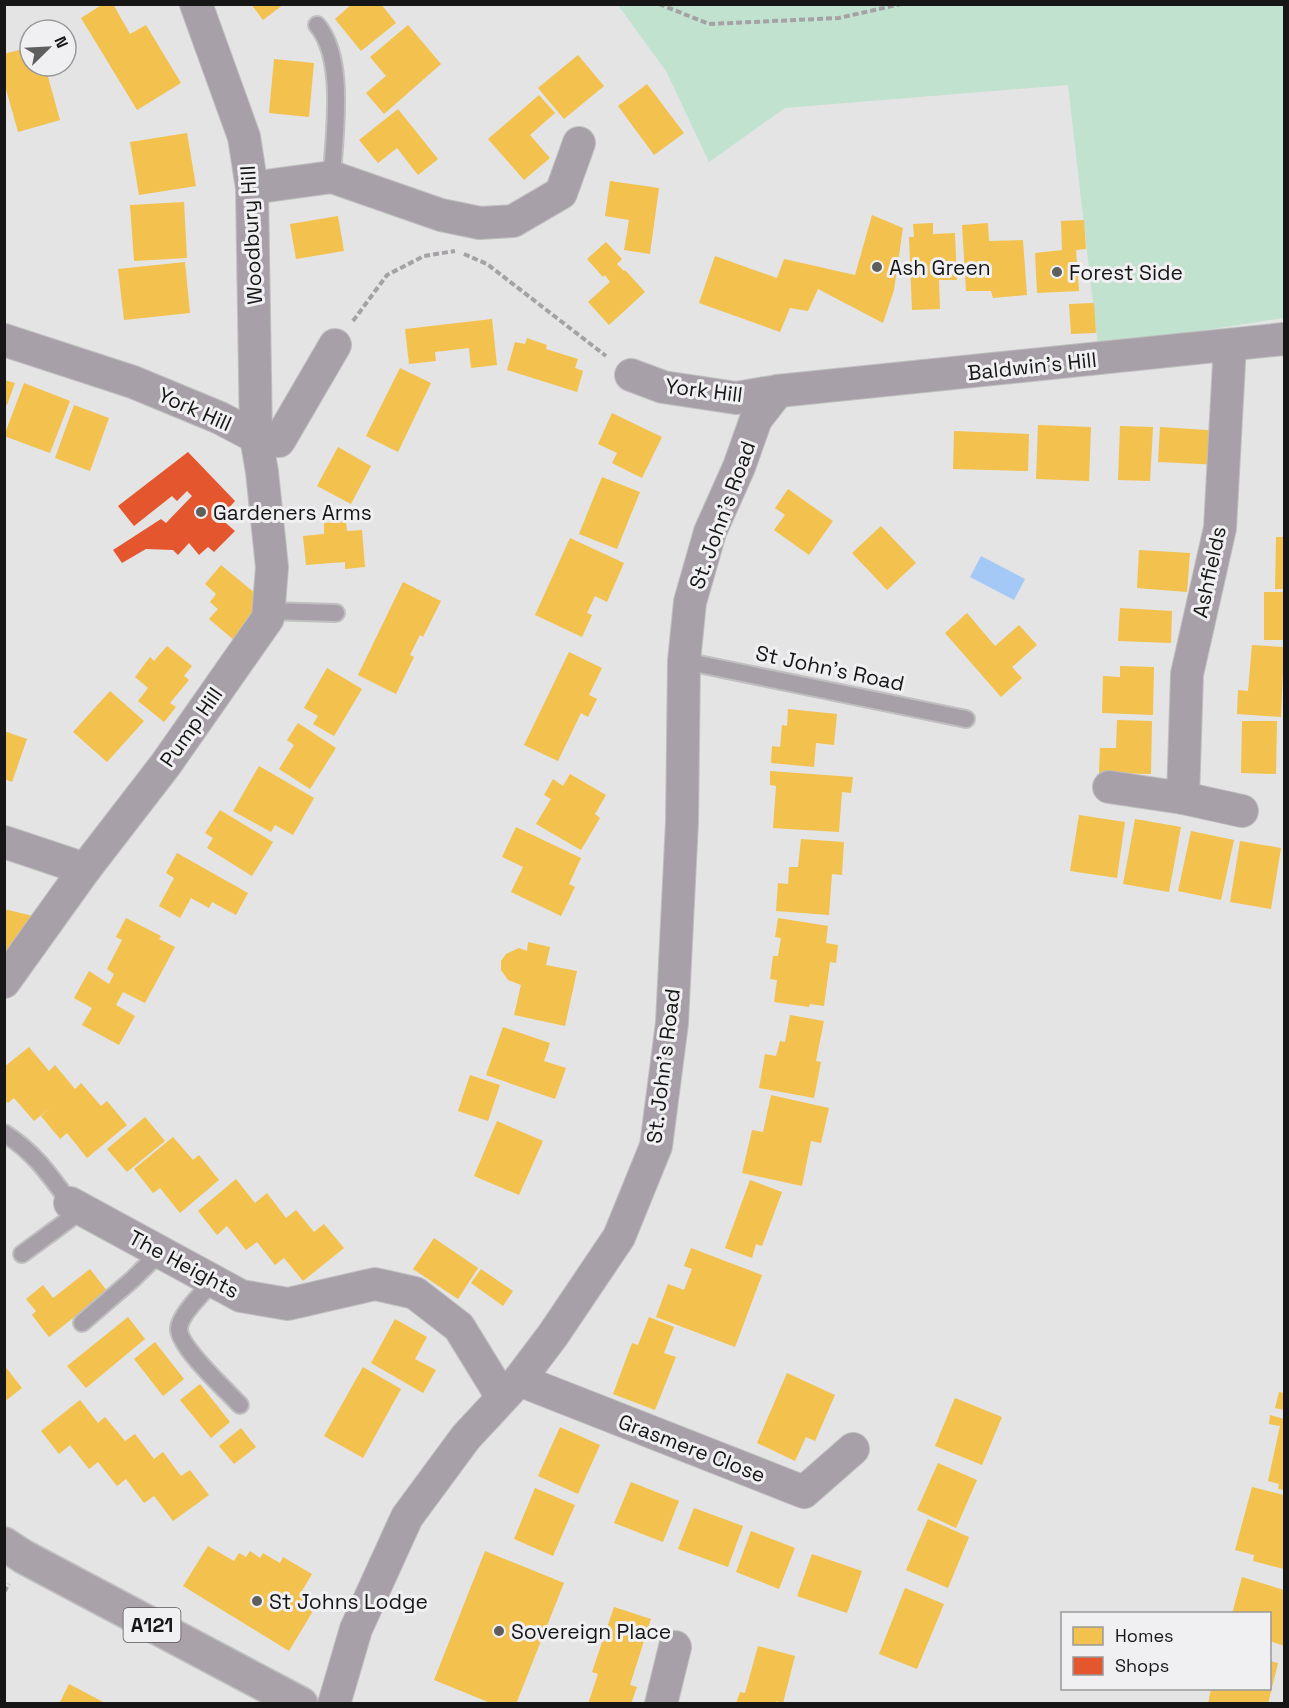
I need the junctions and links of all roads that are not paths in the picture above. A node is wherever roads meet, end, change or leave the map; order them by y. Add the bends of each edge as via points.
1 (196, 4) edge
2 (317, 25) dead end
3 (579, 143) dead end
4 (332, 177) junction
5 (252, 188) junction
6 (1284, 339) edge
7 (4, 340) edge
8 (335, 345) road end
9 (1230, 345) junction
10 (631, 375) road end
11 (778, 392) junction
12 (256, 438) junction
13 (269, 611) junction
14 (336, 613) dead end
15 (684, 661) junction
16 (966, 719) dead end
17 (1109, 787) dead end
18 (1183, 798) junction
19 (1242, 811) dead end
20 (4, 842) edge
21 (85, 869) junction
22 (4, 982) edge
23 (4, 1133) edge
24 (76, 1206) junction
25 (160, 1252) junction
26 (22, 1254) dead end
27 (214, 1281) junction
28 (82, 1323) dead end
29 (511, 1389) junction
30 (240, 1405) dead end
31 (853, 1449) dead end
32 (4, 1544) edge
33 (675, 1647) dead end
34 (301, 1704) edge
35 (334, 1704) edge
36 (661, 1704) edge

1 - 5 street, Woodbury Hill via 244,137
2 - 4 lane via 325,34 335,73
3 - 4 street via 561,193 513,221 480,223 441,215
4 - 5 street
5 - 12 street, Woodbury Hill
6 - 9 street, Baldwin's Hill
7 - 12 street, York Hill via 133,382 220,418
8 - 12 street, York Hill via 279,441
9 - 11 street, Baldwin's Hill
9 - 18 street, Ashfields via 1220,528 1186,674
10 - 11 street, York Hill via 663,387 736,398
11 - 15 street, St. John's Road via 756,419 710,532 690,602
12 - 13 street, Pump Hill via 272,567
13 - 14 lane
13 - 21 street, Pump Hill via 268,618 166,764
15 - 16 lane, St John's Road
15 - 29 street, St. John's Road via 682,822 672,1023 656,1146 619,1237
17 - 18 street
18 - 19 street
20 - 21 street
21 - 22 street, Pump Hill
23 - 24 lane via 41,1163
24 - 25 street, The Heights
24 - 26 lane
25 - 27 street, The Heights
25 - 28 lane
27 - 29 street, The Heights via 241,1296 288,1304 375,1284 415,1293 459,1327
27 - 30 lane via 181,1321 180,1335 194,1356
29 - 31 street, Grasmere Close via 804,1492
29 - 35 street, St. John's Road via 466,1437 407,1517 356,1629
32 - 34 main road, A121
33 - 36 street

